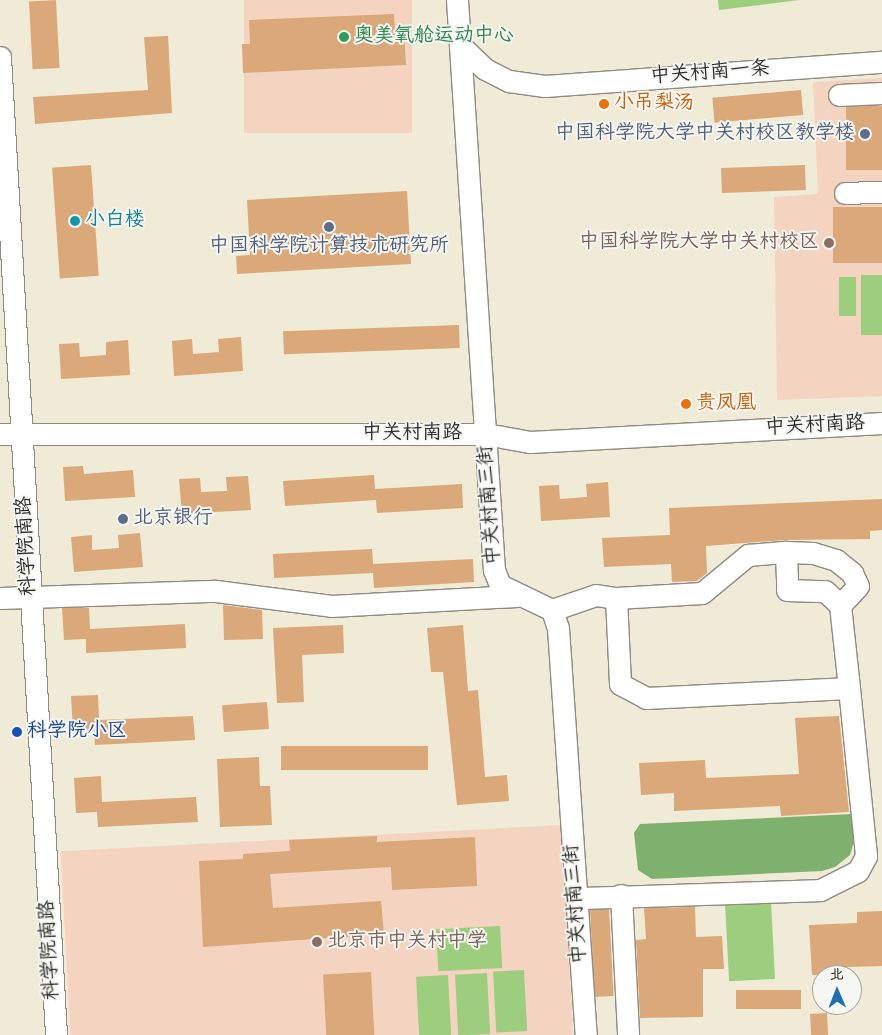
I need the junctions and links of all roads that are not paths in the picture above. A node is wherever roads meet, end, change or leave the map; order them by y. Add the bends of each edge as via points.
1 (457, 0) edge
2 (461, 46) junction
3 (0, 57) edge
4 (882, 62) edge
5 (882, 93) edge
6 (839, 95) dead end
7 (882, 192) edge
8 (844, 193) dead end
9 (882, 423) edge
10 (0, 434) edge
11 (22, 434) junction
12 (486, 434) junction
13 (786, 552) junction
14 (31, 596) junction
15 (517, 596) junction
16 (0, 598) edge
17 (616, 598) junction
18 (840, 605) junction
19 (552, 610) junction
20 (849, 688) junction
21 (621, 895) junction
22 (577, 898) junction
23 (56, 1035) edge
24 (586, 1035) edge
25 (628, 1035) edge

1 - 2 street, 中关村南三街
2 - 4 street, 中关村南一条 via 485,69 509,81 545,86
2 - 12 street, 中关村南三街
3 - 11 street, 科学院南路
5 - 6 street
7 - 8 street
9 - 12 street, 中关村南路 via 530,442
10 - 11 street, 中关村南路
11 - 12 street, 中关村南路
11 - 14 street, 科学院南路
12 - 15 street, 中关村南三街 via 494,570 500,586
13 - 17 street via 748,556 702,594
13 - 18 street via 787,590 825,591
13 - 18 street via 813,553 836,560 852,573 858,586
14 - 15 street via 216,591 331,606
14 - 16 street
14 - 23 street, 科学院南路
15 - 19 street, 中关村南三街
17 - 19 street via 596,595
17 - 20 street via 620,684 646,698
18 - 20 street
19 - 22 street, 中关村南三街 via 558,628
20 - 21 street via 866,856 858,870 820,890
21 - 22 street
21 - 25 street
22 - 24 street, 中关村南三街

